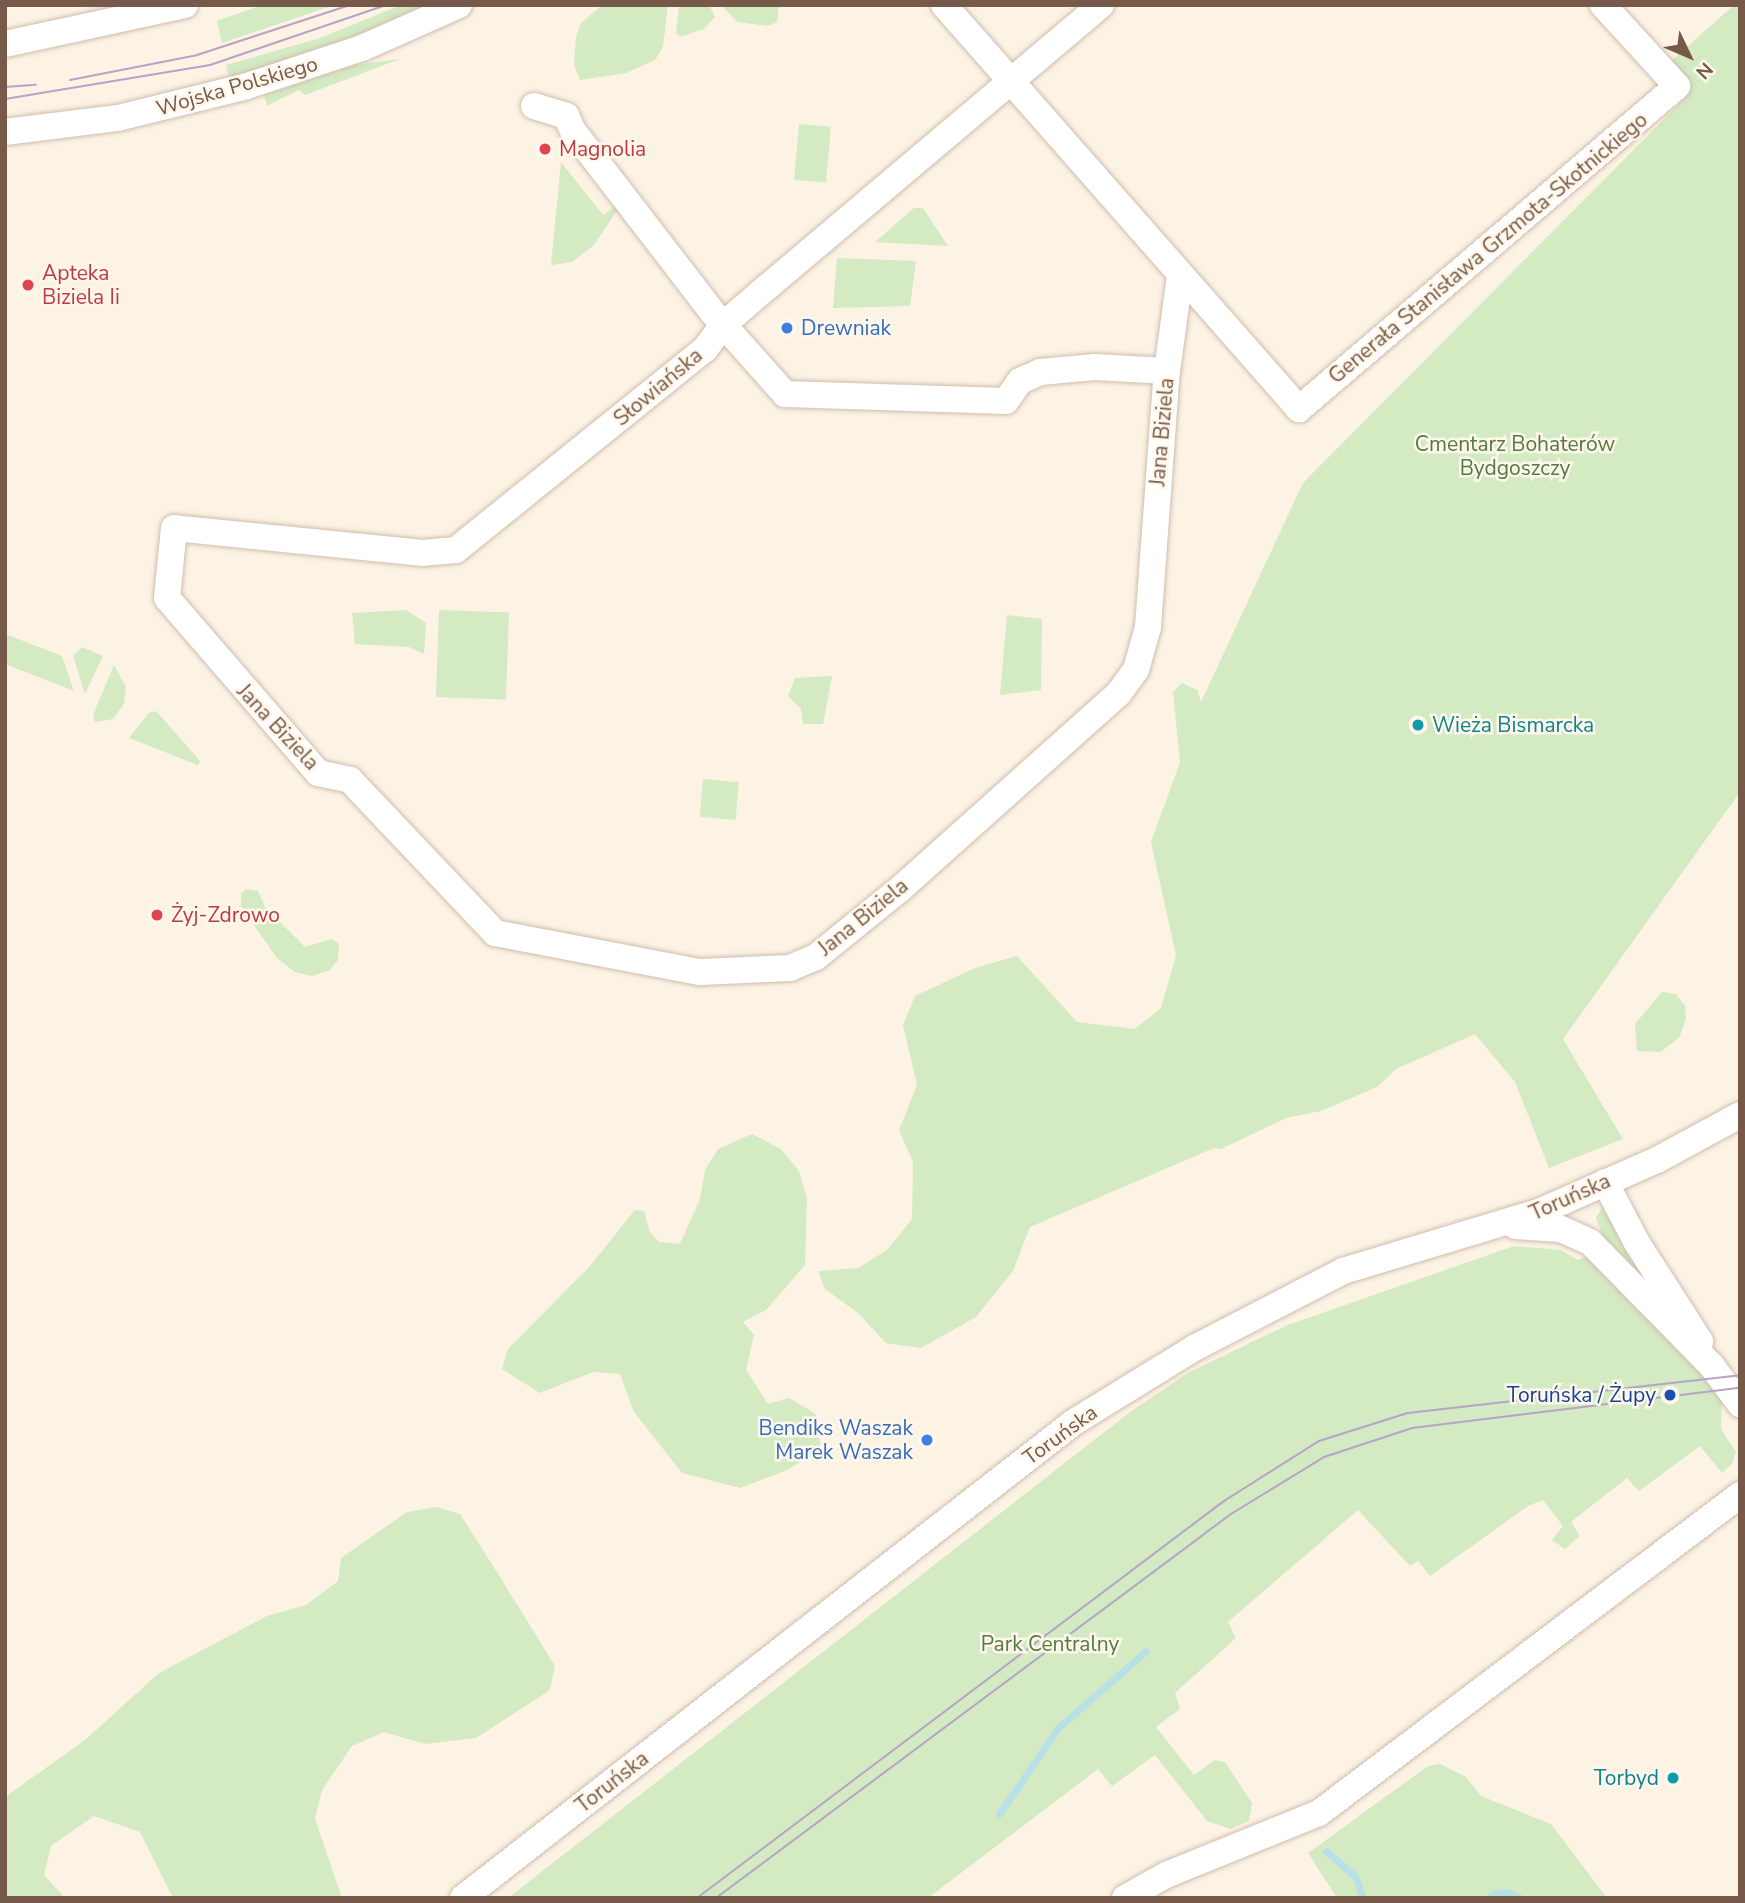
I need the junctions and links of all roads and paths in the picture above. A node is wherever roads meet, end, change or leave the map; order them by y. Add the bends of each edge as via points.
1 (184, 5) edge
2 (459, 5) edge
3 (944, 5) edge
4 (1101, 5) edge
5 (1603, 5) edge
6 (5, 44) edge
7 (1012, 84) junction
8 (534, 106) dead end
9 (5, 132) edge
10 (1180, 276) junction
11 (722, 326) junction
12 (1167, 370) junction
13 (174, 527) joint
14 (1740, 1115) edge
15 (1593, 1187) junction
16 (1493, 1227) junction
17 (1590, 1242) junction
18 (1711, 1365) junction
19 (1740, 1404) edge
20 (1740, 1495) edge
21 (463, 1898) edge
22 (1125, 1898) edge

1 - 6 street
2 - 9 street, Wojska Polskiego via 362,48 247,86 118,118
3 - 7 street
4 - 7 street, Słowiańska
5 - 10 street, Generała Stanisława Grzmota-Skotnickiego via 1677,86 1299,409
7 - 10 street
7 - 11 street, Słowiańska
8 - 11 street via 566,116
10 - 12 street, Jana Biziela
11 - 12 street via 785,394 1006,401 1020,382 1040,372 1095,367
11 - 13 street, Słowiańska via 705,349 456,550 423,553
12 - 13 street, Jana Biziela via 1148,627 1136,670 1119,693 900,889 816,957 790,968 700,972 495,933 349,780 318,773 166,598
14 - 15 street, Toruńska via 1657,1160
15 - 16 street, Toruńska
15 - 17 street
15 - 18 street via 1689,1317
16 - 17 street via 1532,1224 1561,1229
16 - 21 street, Toruńska via 1343,1270 1196,1347 1074,1422
17 - 18 street
18 - 19 street
20 - 22 street via 1320,1814 1166,1875

